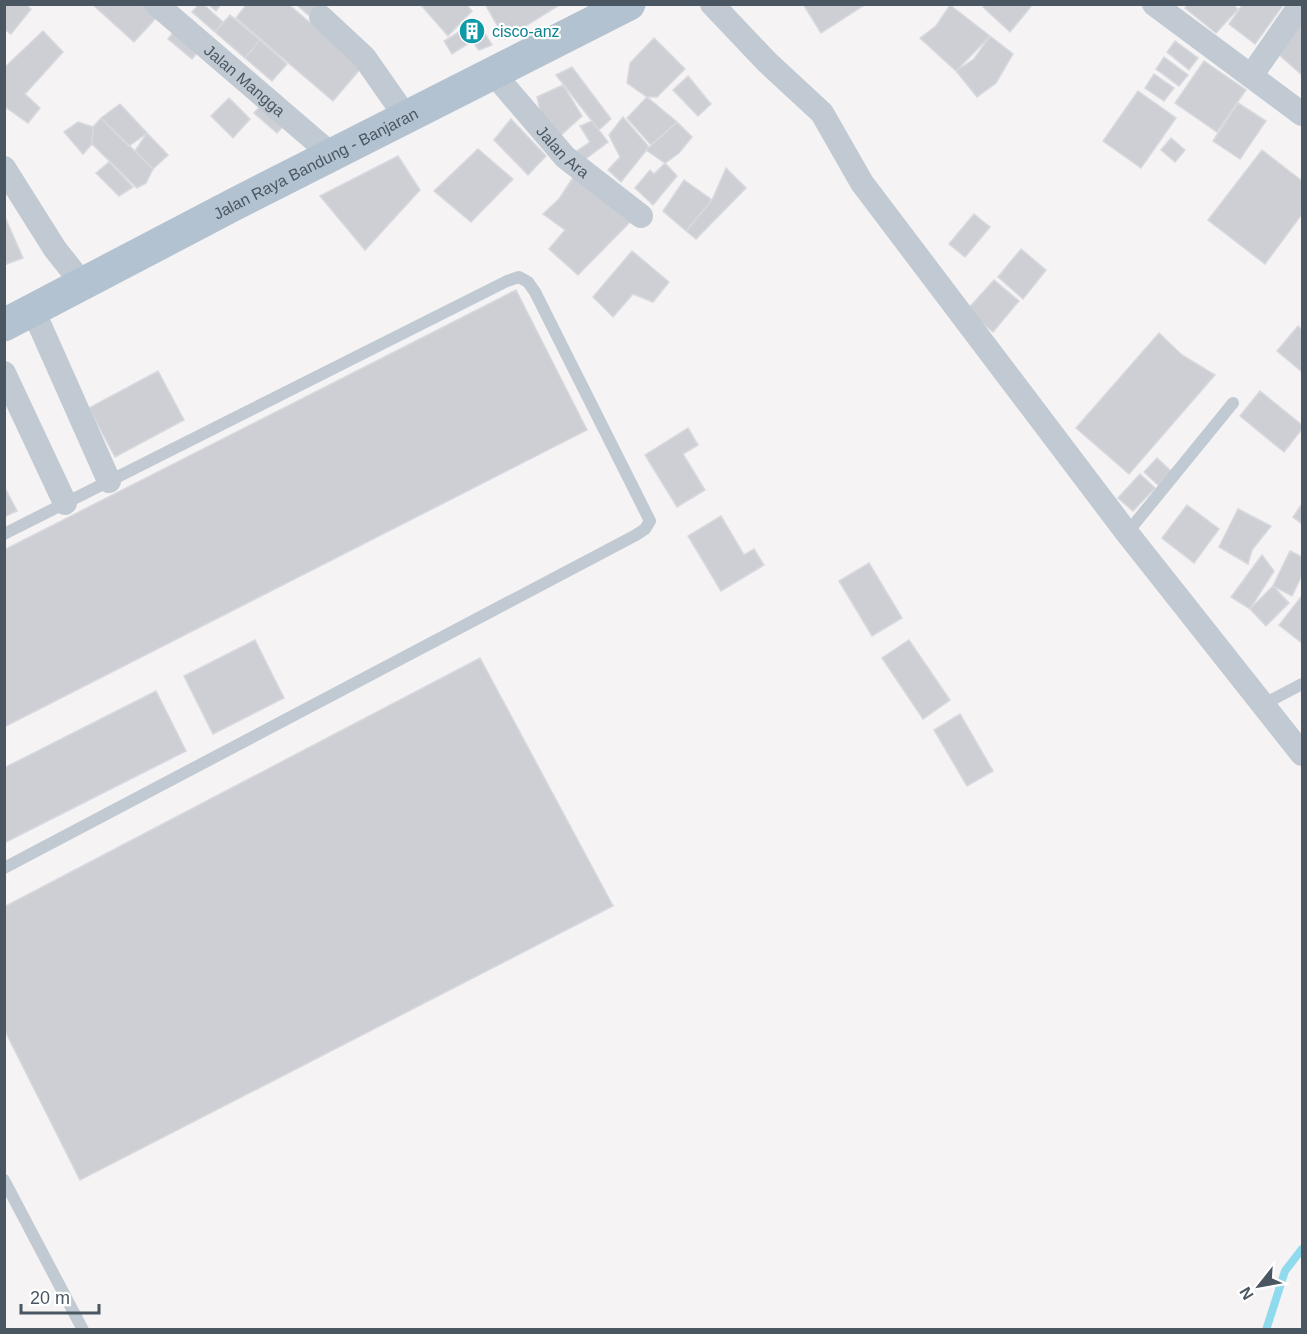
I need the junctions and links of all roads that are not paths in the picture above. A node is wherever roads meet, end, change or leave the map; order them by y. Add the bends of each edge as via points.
1 (156, 4) edge
2 (629, 4) edge
3 (712, 4) edge
4 (1154, 4) edge
5 (1301, 4) edge
6 (321, 17) dead end
7 (494, 74) junction
8 (1251, 76) junction
9 (396, 103) junction
10 (1302, 114) edge
11 (332, 155) junction
12 (4, 168) edge
13 (641, 216) dead end
14 (70, 270) junction
15 (19, 318) edge
16 (4, 373) edge
17 (1233, 403) dead end
18 (109, 481) junction
19 (65, 503) junction
20 (1127, 533) junction
21 (4, 534) edge
22 (1302, 684) edge
23 (1262, 705) junction
24 (1302, 754) edge
25 (4, 868) edge
26 (4, 1180) edge
27 (82, 1329) edge

1 - 11 street, Jalan Mangga
2 - 7 main road, Jalan Raya Bandung - Banjaran
3 - 20 street via 822,113 862,183
4 - 8 street
5 - 8 street
6 - 9 street via 364,57
7 - 9 main road, Jalan Raya Bandung - Banjaran
7 - 13 street, Jalan Ara via 565,157
8 - 10 street
9 - 11 main road, Jalan Raya Bandung - Banjaran
11 - 14 main road, Jalan Raya Bandung - Banjaran
12 - 14 street
14 - 15 main road, Jalan Raya Bandung - Banjaran
15 - 18 street
16 - 19 street
17 - 20 lane
18 - 19 lane
18 - 25 lane via 519,277 535,292 650,521 636,535
19 - 21 lane
20 - 23 street
22 - 23 lane
23 - 24 street
26 - 27 lane

